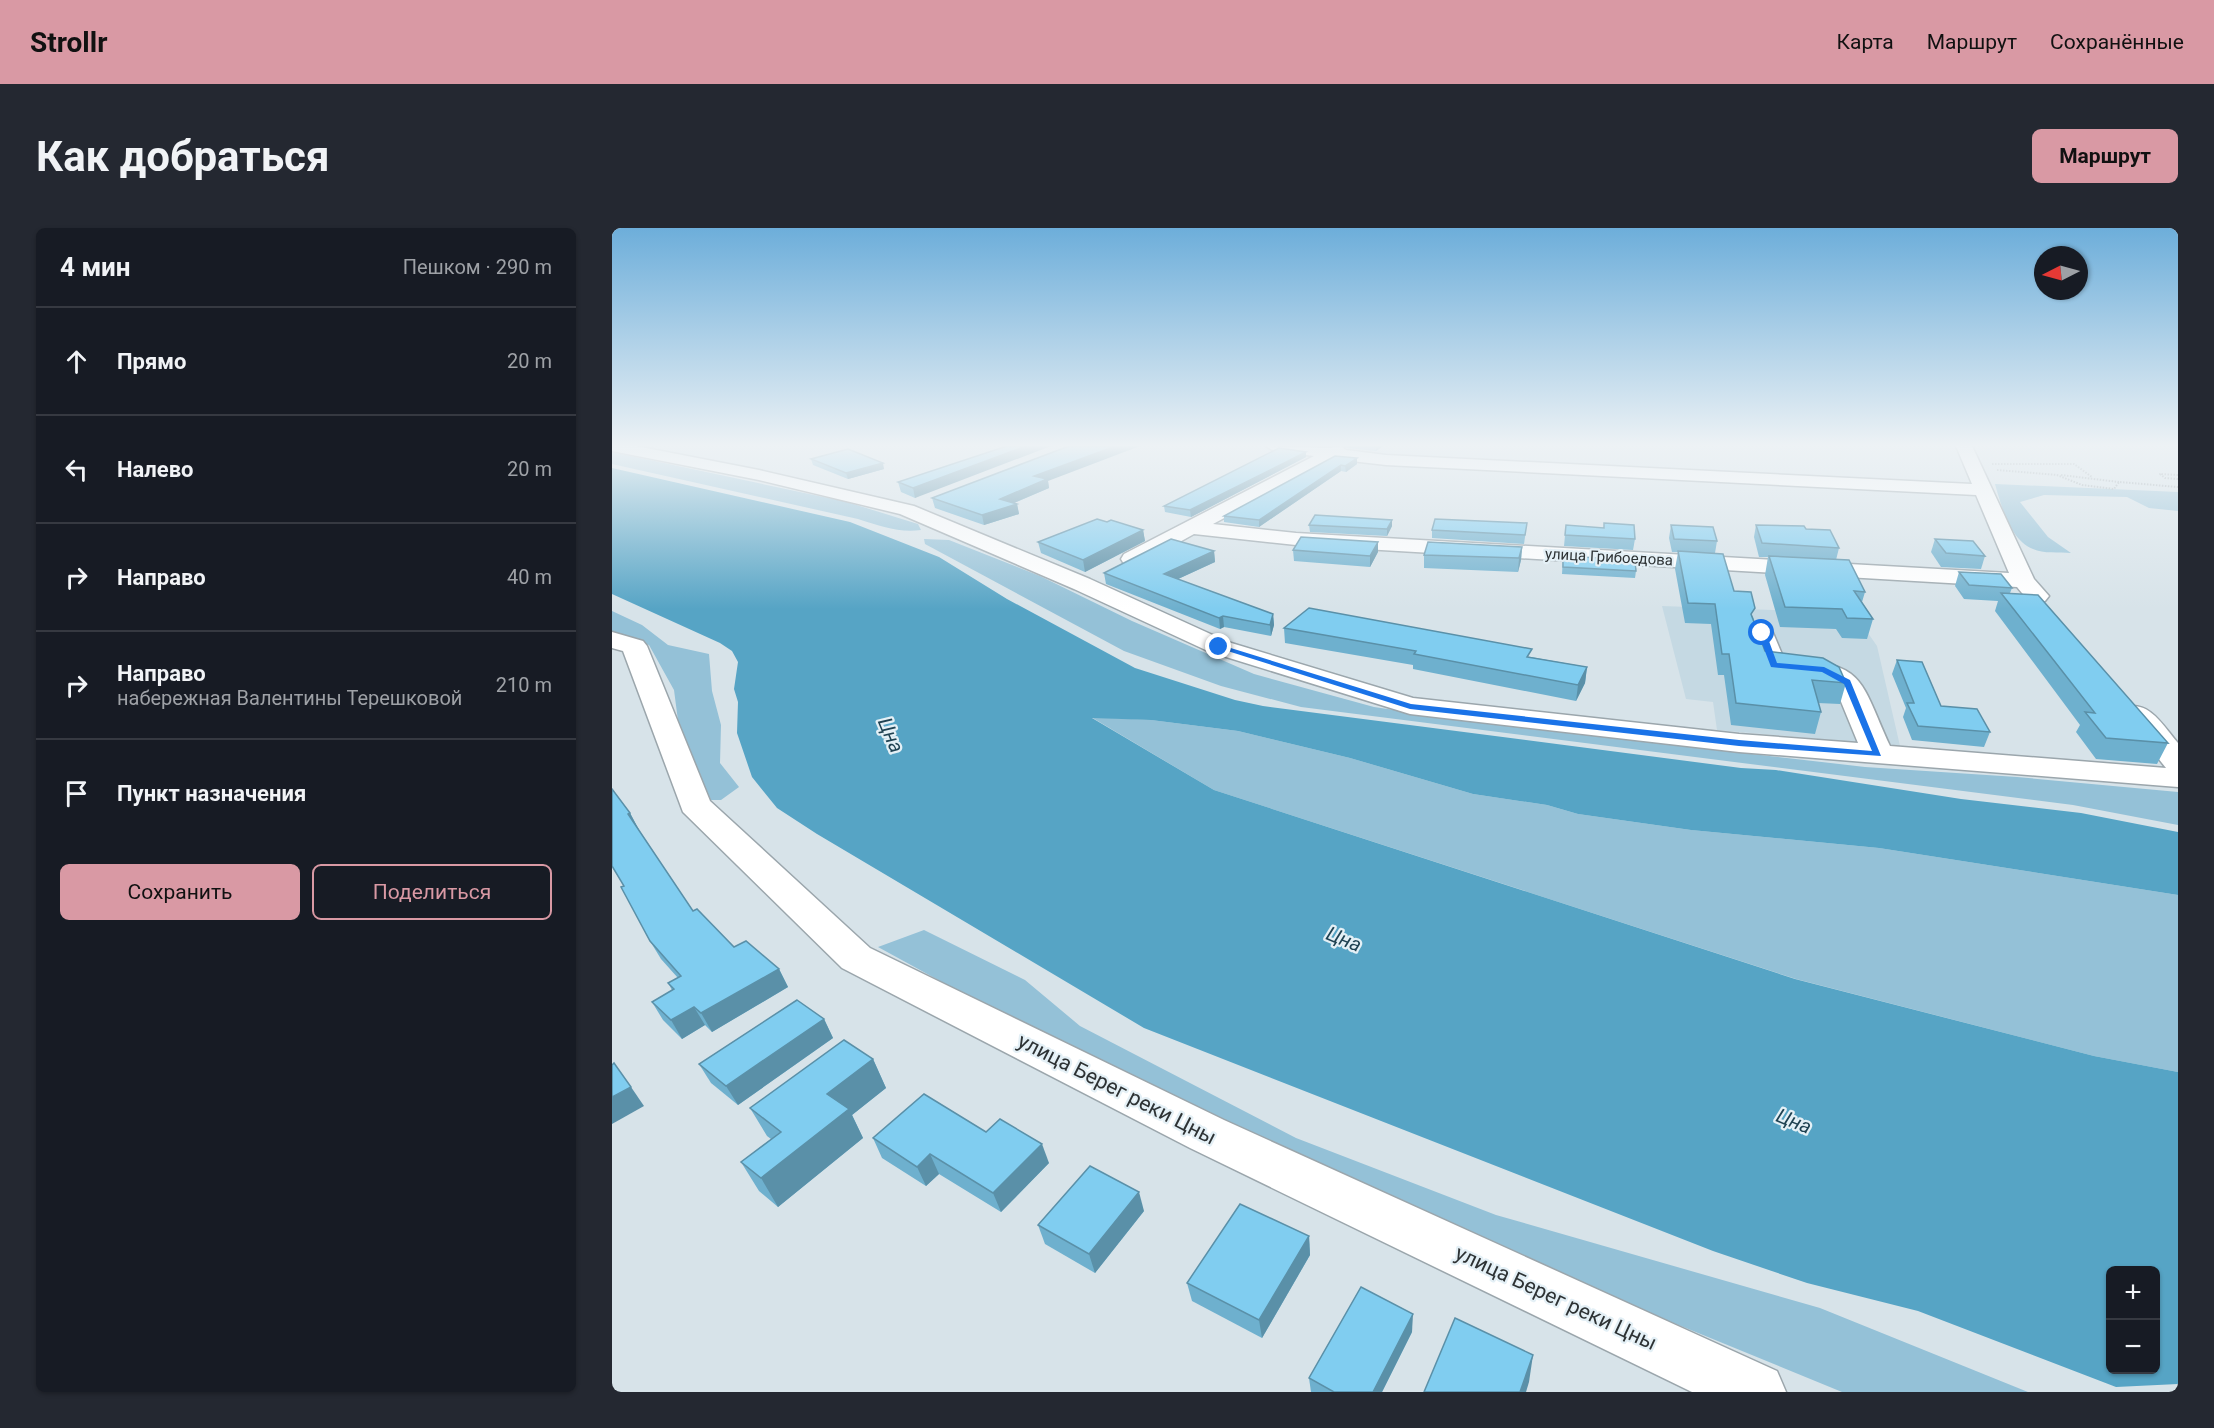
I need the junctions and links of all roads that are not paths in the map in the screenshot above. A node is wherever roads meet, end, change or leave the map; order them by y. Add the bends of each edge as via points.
1 (889, 500) edge
2 (1245, 500) edge
3 (1989, 500) edge
4 (1194, 528) junction
5 (1099, 576) junction
6 (2024, 581) junction
7 (2055, 617) edge
8 (1762, 633) dead end
9 (612, 640) edge
10 (2124, 698) edge
11 (1878, 754) junction
12 (2178, 762) edge
13 (2178, 778) edge
14 (1756, 1392) edge

1 - 5 street via 918,506
2 - 4 street
3 - 6 street
4 - 5 street
4 - 6 street, улица Грибоедова via 1296,538
5 - 11 street via 1219,647 1410,706 1739,743
6 - 7 street
8 - 11 street via 1774,666 1824,669 1847,682
9 - 14 street, улица Берег реки Цны via 634,646 695,806 856,958 1207,1134
10 - 12 street
11 - 13 street

